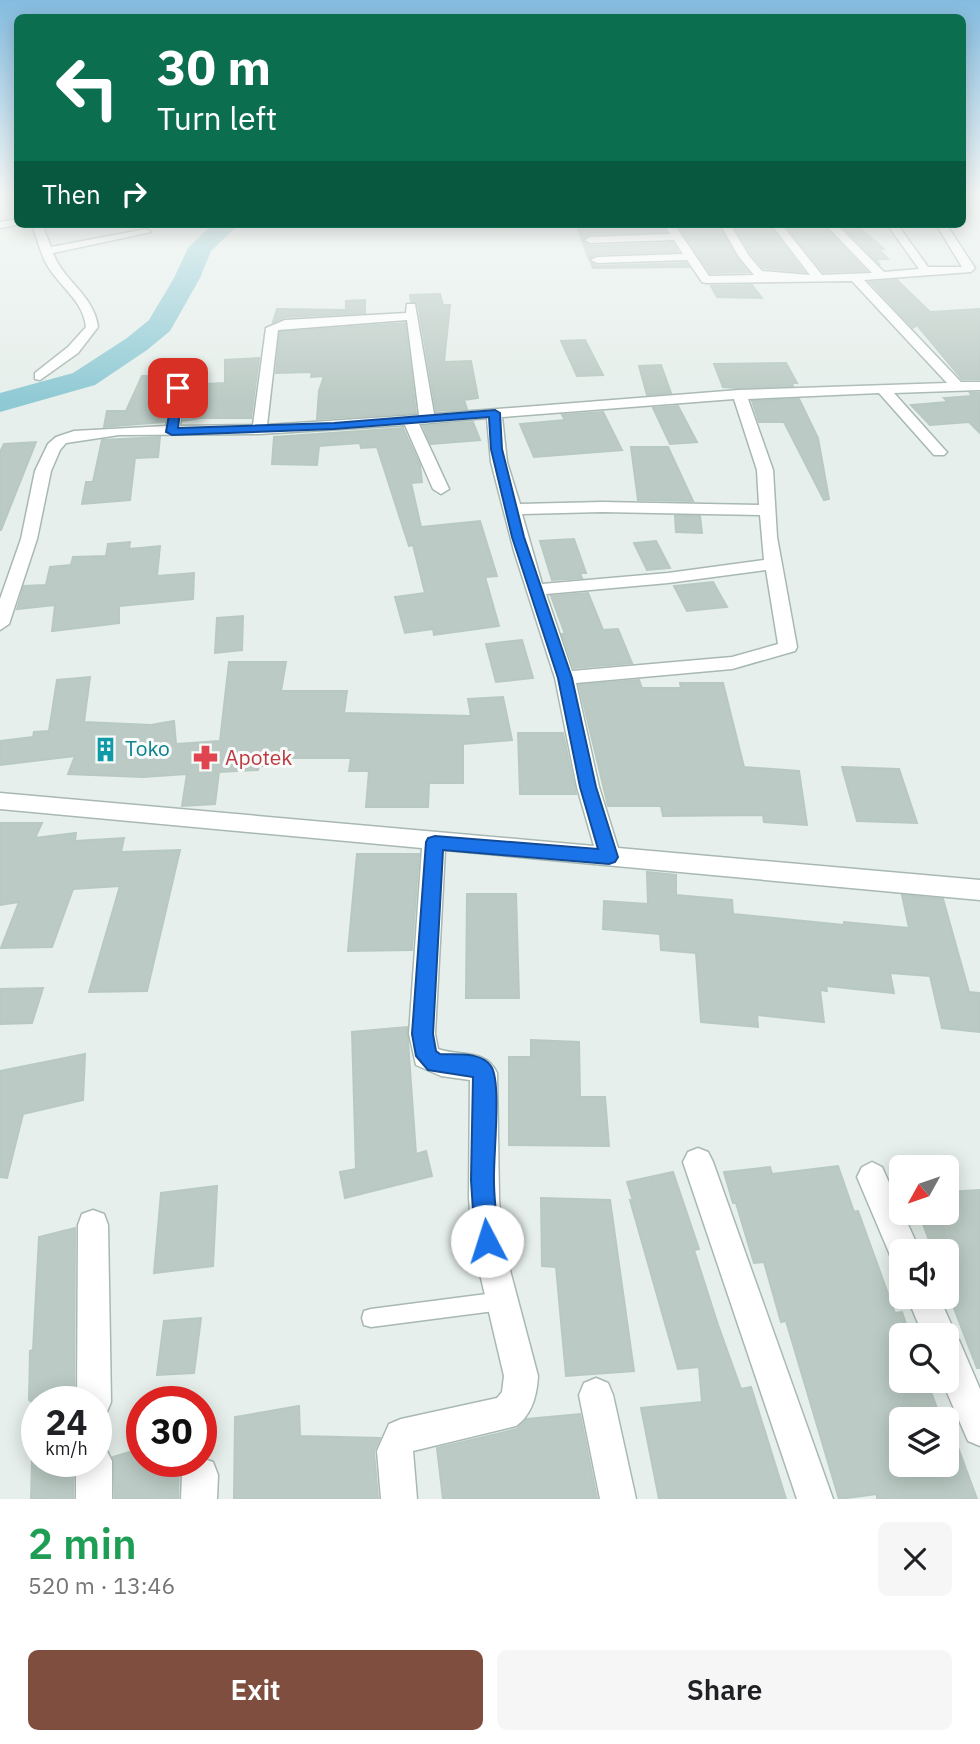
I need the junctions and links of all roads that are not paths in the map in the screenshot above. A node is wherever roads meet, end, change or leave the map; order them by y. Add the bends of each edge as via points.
1 (52, 263) edge
2 (694, 263) edge
3 (750, 263) edge
4 (807, 263) edge
5 (867, 263) edge
6 (920, 263) edge
7 (966, 263) edge
8 (929, 272) junction
9 (880, 274) junction
10 (854, 276) junction
11 (818, 277) junction
12 (773, 278) junction
13 (40, 376) dead end
14 (980, 386) edge
15 (958, 387) junction
16 (178, 388) dead end
17 (884, 390) junction
18 (739, 394) junction
19 (495, 413) junction
20 (427, 418) junction
21 (410, 419) junction
22 (259, 430) junction
23 (172, 432) junction
24 (940, 452) dead end
25 (441, 489) dead end
26 (513, 509) junction
27 (766, 510) junction
28 (773, 564) junction
29 (536, 590) junction
30 (0, 624) edge
31 (565, 678) junction
32 (0, 801) edge
33 (435, 842) junction
34 (609, 857) junction
35 (980, 890) edge
36 (698, 1162) dead end
37 (872, 1177) dead end
38 (93, 1225) dead end
39 (899, 1239) edge
40 (502, 1301) junction
41 (370, 1318) dead end
42 (959, 1380) edge
43 (94, 1386) edge
44 (596, 1395) dead end
45 (980, 1429) edge
46 (94, 1477) edge
47 (94, 1499) edge
48 (399, 1499) edge
49 (618, 1499) edge
50 (815, 1499) edge

1 - 13 street via 90,312 92,327 73,350
2 - 12 street via 706,279
3 - 12 street via 757,273
4 - 11 street
5 - 9 street
6 - 8 street
7 - 8 street via 969,268 963,271
8 - 9 street
9 - 10 street
10 - 11 street
10 - 15 street
11 - 12 street
14 - 15 street
15 - 17 street
16 - 23 street
17 - 18 street
17 - 24 street
18 - 19 street
18 - 27 street via 765,470
19 - 20 street
19 - 26 street via 499,463
20 - 21 street
20 - 22 street via 411,312 272,328
21 - 22 street
21 - 25 street
22 - 23 street
23 - 30 street via 101,431 61,440 51,451 30,536
26 - 27 street
26 - 29 street
27 - 28 street
28 - 29 street
28 - 31 street via 788,647 732,663
29 - 31 street
31 - 34 street via 588,787
32 - 33 street
33 - 34 street
33 - 40 street via 422,1034 426,1056 436,1063 475,1065 484,1073 484,1204 487,1241
34 - 35 street
36 - 50 street
37 - 39 street
38 - 43 street
40 - 41 lane
40 - 48 street via 521,1376 514,1409 505,1415 401,1436 395,1451
42 - 45 street
44 - 49 street
46 - 47 street

